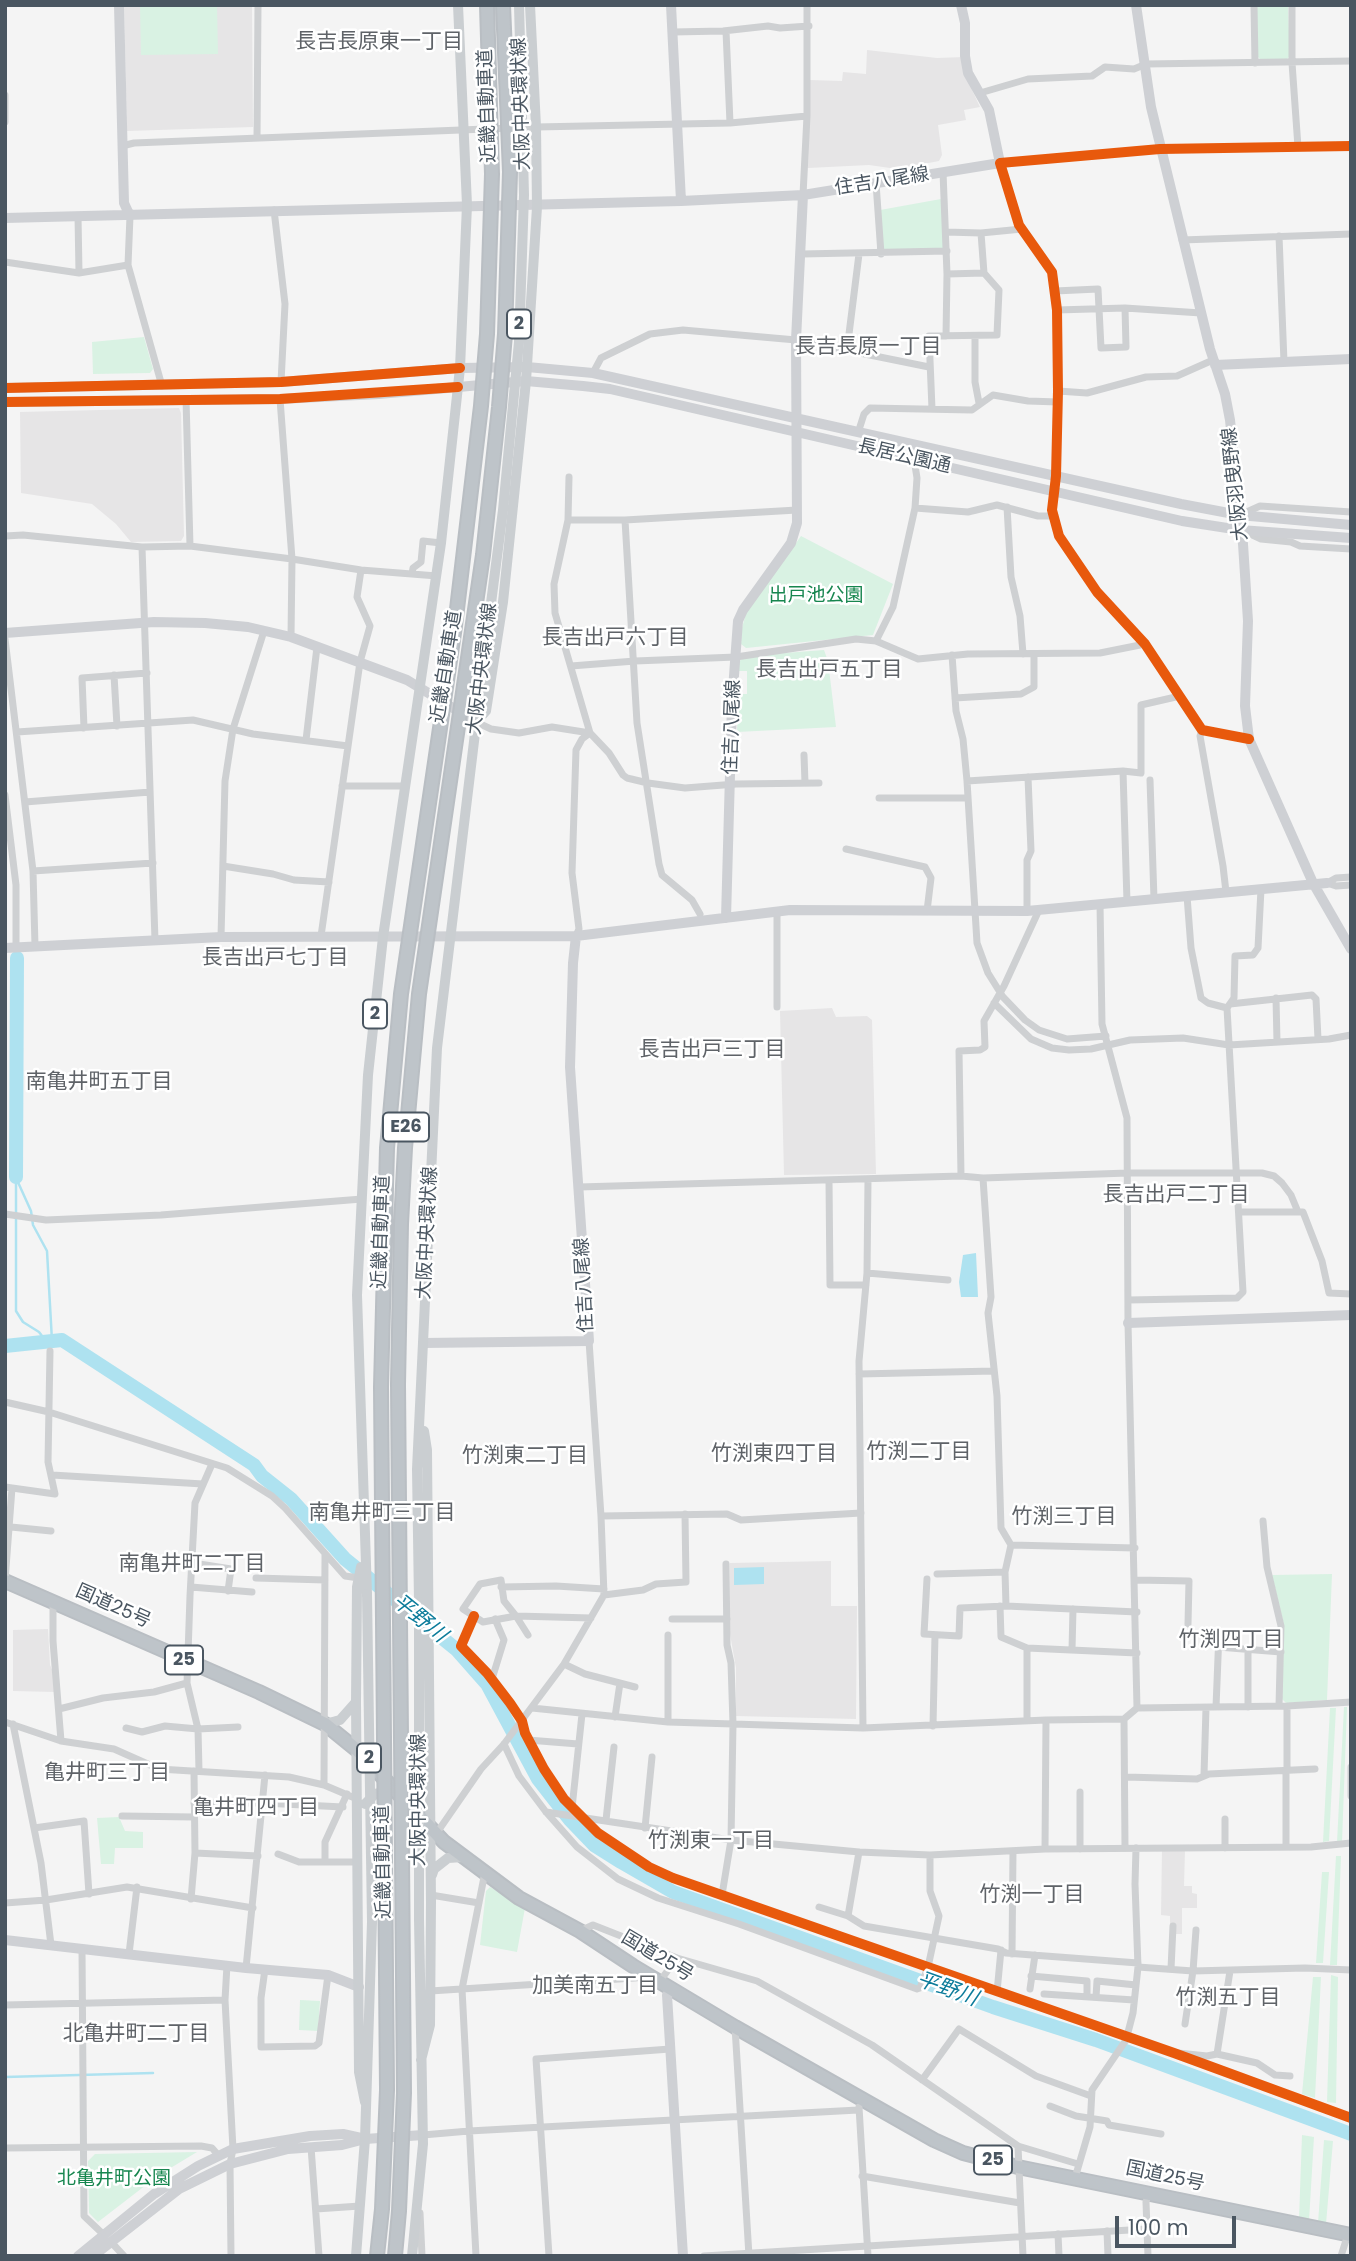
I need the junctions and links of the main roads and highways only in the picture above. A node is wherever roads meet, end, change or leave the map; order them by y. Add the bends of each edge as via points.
1 (458, 5) edge
2 (486, 5) edge
3 (503, 5) edge
4 (519, 5) edge
5 (530, 5) edge
6 (476, 722) junction
7 (421, 1415) junction
8 (364, 1545) junction
9 (5, 1581) edge
10 (356, 1702) junction
11 (326, 1724) junction
12 (429, 1744) junction
13 (356, 1750) junction
14 (395, 1791) junction
15 (433, 1831) junction
16 (358, 1846) junction
17 (463, 1857) junction
18 (431, 1878) junction
19 (421, 2060) junction
20 (365, 2102) junction
21 (1349, 2235) edge
22 (356, 2256) edge
23 (377, 2256) edge
24 (395, 2256) edge
25 (412, 2256) edge

1 - 8 main road, 2 via 467,205 460,368 437,576 383,937 368,1075 357,1295
2 - 23 highway, 近畿自動車道 / E26, bridge via 492,174 481,406 455,626 401,994 387,1148 381,1401 387,2077
3 - 24 highway, 近畿自動車道 / E26, bridge via 509,199 500,395 483,555 419,994 401,1224 398,1384 404,2093
4 - 6 main road, 大阪中央環状線 / 2, bridge via 524,195 519,342
5 - 6 main road, 2 via 537,207 526,381 503,602 486,711
6 - 7 main road, 大阪中央環状線 / 2 via 437,1048
7 - 12 main road via 427,1450
7 - 19 main road, 大阪中央環状線 / 2, bridge via 417,1469
8 - 10 main road, 2
8 - 20 main road, 2, bridge via 372,1922
9 - 11 highway, 国道25号 / 25
10 - 11 main road via 340,1720
10 - 13 main road, 2
11 - 13 highway, 国道25号 / 25
12 - 14 main road via 422,1751 416,1779
12 - 15 main road
13 - 14 highway, 国道25号 / 25
13 - 16 main road, 2 via 352,1796
14 - 15 highway, 国道25号 / 25
14 - 16 main road via 367,1800 366,1838
15 - 17 highway, 国道25号 / 25
15 - 18 main road
16 - 20 main road, 2 via 359,2072
17 - 18 main road via 448,1858
17 - 21 highway, 国道25号 / 25 via 519,1898 861,2105 963,2153
18 - 19 main road via 430,2025
19 - 25 main road, 大阪中央環状線 / 2 via 423,2136
20 - 22 main road, 2

